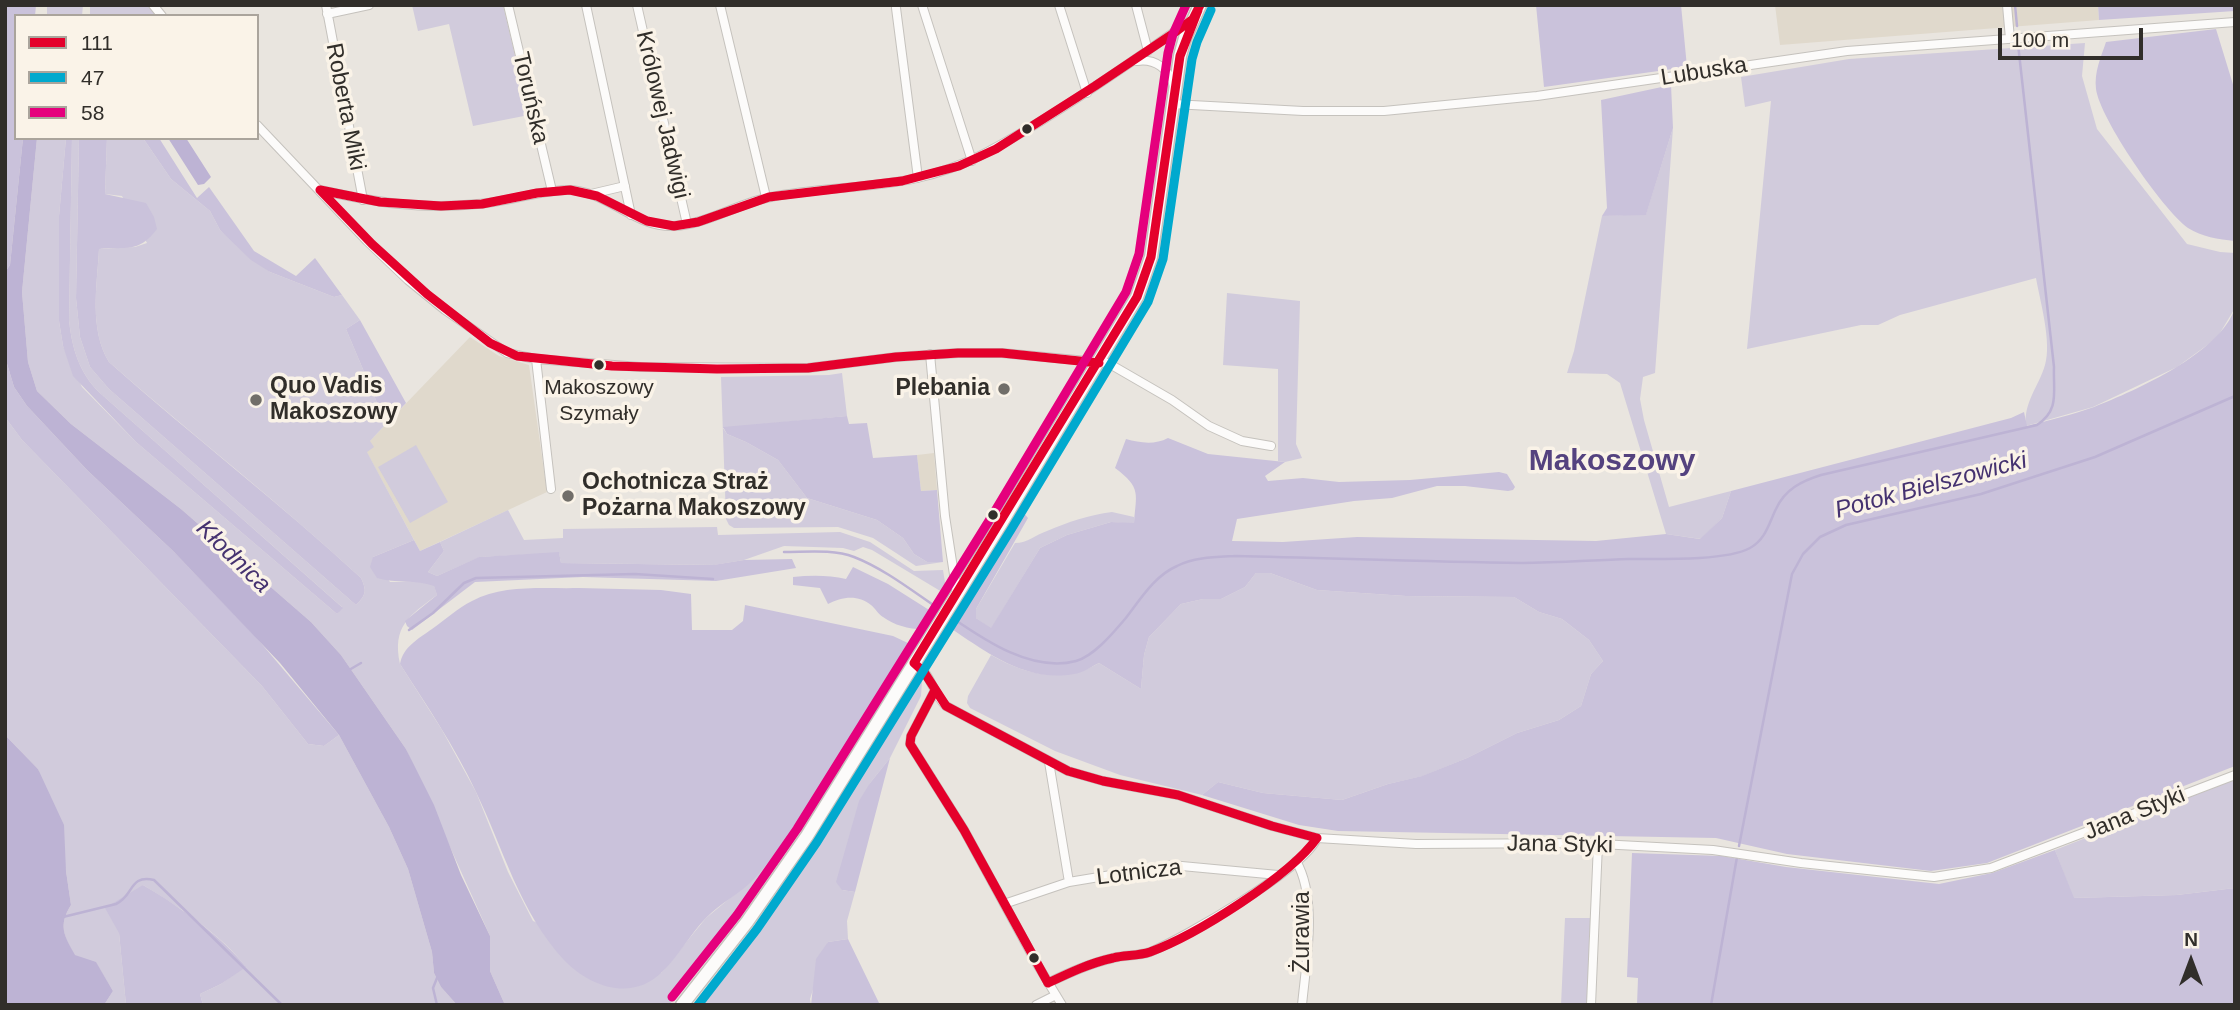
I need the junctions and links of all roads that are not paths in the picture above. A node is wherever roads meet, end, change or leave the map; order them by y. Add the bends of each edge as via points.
1 (369, 5) edge
2 (508, 5) edge
3 (586, 5) edge
4 (637, 5) edge
5 (720, 5) edge
6 (922, 5) edge
7 (1059, 5) edge
8 (1136, 5) edge
9 (1200, 5) edge
10 (2007, 5) edge
11 (896, 8) dead end
12 (327, 9) edge
13 (1193, 19) junction
14 (2235, 22) edge
15 (2010, 39) junction
16 (1148, 51) junction
17 (1132, 62) junction
18 (1175, 89) junction
19 (1087, 93) junction
20 (1173, 104) junction
21 (259, 127) edge
22 (972, 161) junction
23 (918, 178) junction
24 (625, 186) junction
25 (320, 190) junction
26 (552, 191) junction
27 (591, 194) junction
28 (766, 197) junction
29 (363, 200) junction
30 (631, 215) junction
31 (687, 224) junction
32 (930, 354) junction
33 (536, 359) junction
34 (1099, 363) junction
35 (1271, 446) dead end
36 (551, 489) dead end
37 (956, 597) junction
38 (915, 663) junction
39 (934, 692) junction
40 (1049, 762) junction
41 (2235, 775) edge
42 (1317, 838) junction
43 (1598, 844) junction
44 (1296, 861) junction
45 (1278, 875) junction
46 (1069, 882) junction
47 (1004, 904) junction
48 (1048, 983) junction
49 (1056, 995) junction
50 (682, 1005) edge
51 (1036, 1005) edge
52 (1062, 1005) edge
53 (1301, 1005) edge
54 (1591, 1005) edge

1 - 12 street, Roberta Miki
2 - 26 street, Toruńska
3 - 24 street
4 - 31 street, Królowej Jadwigi
5 - 28 street
6 - 22 street
7 - 19 street
8 - 16 street
9 - 13 main road
10 - 15 street
11 - 23 street
12 - 29 street, Roberta Miki
13 - 16 street
13 - 18 main road
14 - 15 street, Lubuska
15 - 20 street, Lubuska via 1847,51 1536,96 1384,111
16 - 17 street
17 - 18 street via 1150,61 1162,67
17 - 19 street
18 - 20 main road
19 - 22 street
20 - 34 main road via 1148,271
21 - 25 street
22 - 23 street
23 - 28 street
24 - 27 street
24 - 30 street
25 - 29 street
25 - 33 street via 367,241 445,310 507,352
26 - 27 street
26 - 29 street via 460,206 399,206
27 - 30 street
28 - 31 street
30 - 31 street via 656,225
32 - 33 street via 784,369 640,368
32 - 34 street via 1002,354
32 - 37 street
33 - 36 street
34 - 35 street via 1108,363 1209,426 1242,441
34 - 37 main road
37 - 38 main road
38 - 39 street, Jana Styki via 924,669
38 - 50 main road via 792,860
39 - 40 street, Jana Styki via 942,704
39 - 47 street via 910,744
40 - 42 street, Jana Styki via 1091,778 1178,795
40 - 46 street
41 - 43 street, Jana Styki via 1991,869 1934,877 1713,850
42 - 43 street, Jana Styki via 1416,844
42 - 44 street
43 - 54 street
44 - 45 street
44 - 53 street, Żurawia via 1308,915
45 - 46 street, Lotnicza via 1177,865
45 - 48 street via 1158,948 1105,960
46 - 47 street, Lotnicza
47 - 48 street
48 - 49 street
49 - 51 street
49 - 52 street

